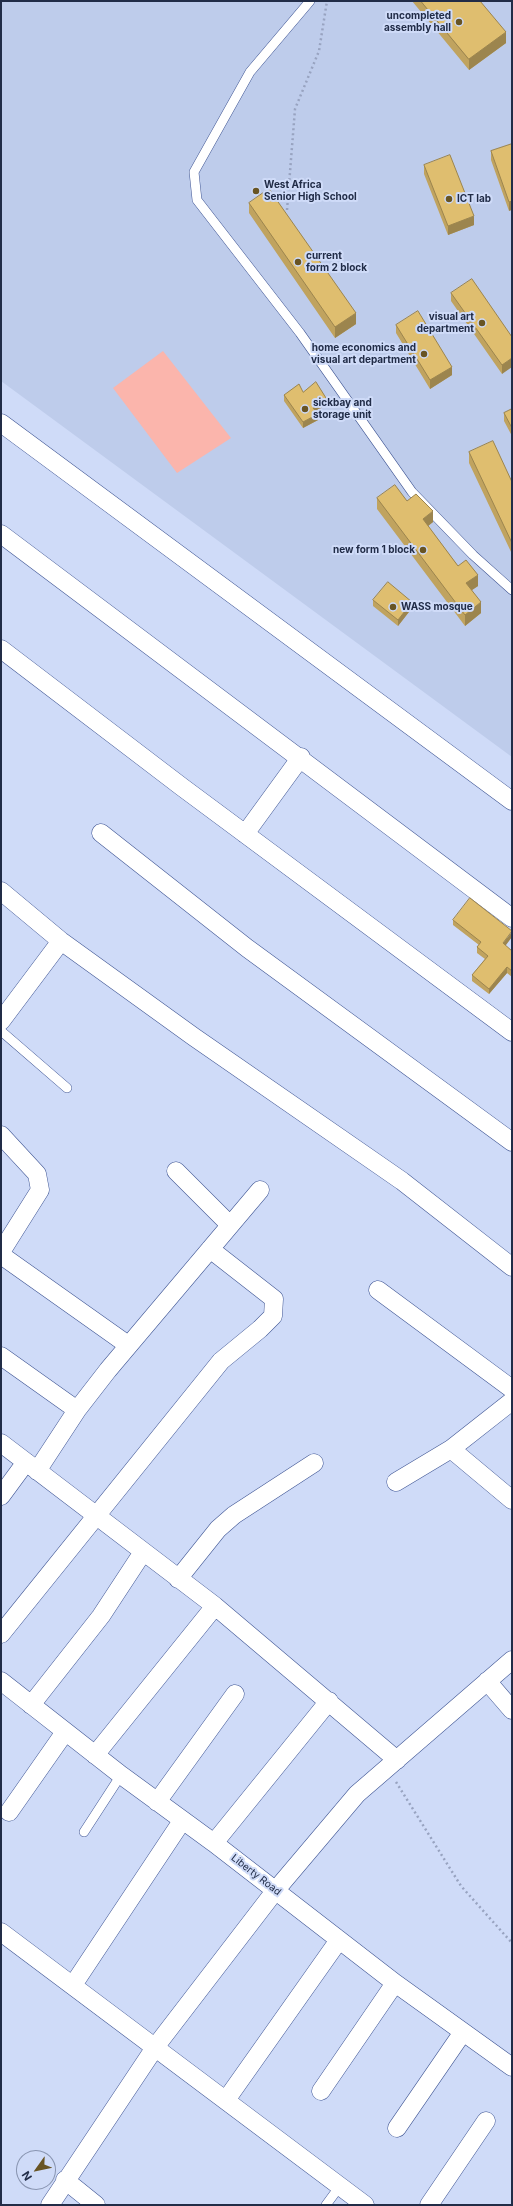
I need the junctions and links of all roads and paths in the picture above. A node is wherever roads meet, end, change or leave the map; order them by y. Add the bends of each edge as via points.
1 (310, 1) edge
2 (326, 1) edge
3 (287, 210) dead end
4 (3, 429) edge
5 (1, 534) edge
6 (512, 590) edge
7 (1, 649) edge
8 (301, 757) junction
9 (512, 801) edge
10 (101, 833) dead end
11 (245, 834) junction
12 (1, 891) edge
13 (512, 918) edge
14 (61, 941) junction
15 (1, 1021) edge
16 (1, 1031) edge
17 (512, 1032) edge
18 (67, 1088) dead end
19 (1, 1134) edge
20 (512, 1142) edge
21 (176, 1171) dead end
22 (260, 1190) dead end
23 (229, 1224) junction
24 (210, 1249) junction
25 (1, 1254) edge
26 (512, 1267) edge
27 (378, 1290) dead end
28 (128, 1345) junction
29 (1, 1356) edge
30 (512, 1389) edge
31 (512, 1400) edge
32 (76, 1410) junction
33 (1, 1443) edge
34 (451, 1449) junction
35 (314, 1463) dead end
36 (32, 1467) junction
37 (396, 1482) dead end
38 (1, 1496) edge
39 (512, 1500) edge
40 (96, 1516) junction
41 (144, 1552) junction
42 (178, 1578) junction
43 (215, 1606) junction
44 (1, 1634) edge
45 (512, 1660) edge
46 (486, 1681) junction
47 (2, 1683) edge
48 (234, 1694) dead end
49 (329, 1701) junction
50 (31, 1705) junction
51 (512, 1710) edge
52 (65, 1732) junction
53 (95, 1755) junction
54 (393, 1764) junction
55 (121, 1775) junction
56 (156, 1802) junction
57 (9, 1812) dead end
58 (182, 1821) junction
59 (84, 1832) dead end
60 (214, 1843) junction
61 (276, 1891) junction
62 (1, 1932) edge
63 (339, 1940) junction
64 (512, 1943) edge
65 (395, 1983) junction
66 (73, 1985) junction
67 (463, 2032) junction
68 (156, 2046) junction
69 (512, 2068) edge
70 (321, 2091) dead end
71 (226, 2100) junction
72 (486, 2121) dead end
73 (397, 2128) dead end
74 (65, 2180) junction
75 (340, 2186) junction
76 (50, 2205) edge
77 (96, 2205) edge
78 (326, 2205) edge
79 (364, 2205) edge
80 (429, 2205) edge

1 - 6 lane via 250,72 194,172 198,200 300,333 412,492 473,555
2 - 3 path via 319,51 295,109
4 - 9 street
5 - 8 street
7 - 11 street
8 - 11 street
8 - 13 street
10 - 20 street via 247,948
11 - 17 street
12 - 14 street
14 - 15 street
14 - 26 street via 402,1181
16 - 18 lane
19 - 25 street via 37,1174 40,1190
21 - 23 street
22 - 23 street
23 - 24 street
24 - 28 street
24 - 40 street via 274,1299 273,1316 221,1362
25 - 28 street
27 - 30 street
28 - 32 street
29 - 32 street
31 - 34 street
32 - 36 street
33 - 36 street
34 - 37 street
34 - 39 street
35 - 42 street via 234,1515 218,1529
36 - 38 street
36 - 40 street
40 - 41 street
40 - 44 street
41 - 42 street
41 - 50 street via 101,1616
42 - 43 street
43 - 49 street
43 - 53 street
45 - 46 street
46 - 51 street
46 - 54 street
47 - 50 street, Liberty Road
48 - 56 street
49 - 54 street
49 - 60 street
50 - 52 street, Liberty Road
52 - 53 street, Liberty Road
52 - 57 street
53 - 55 street, Liberty Road
54 - 61 street via 357,1794
54 - 64 path via 412,1809 461,1886
55 - 56 street, Liberty Road
55 - 59 lane
56 - 58 street, Liberty Road
58 - 60 street, Liberty Road
58 - 66 street
60 - 61 street, Liberty Road
61 - 63 street, Liberty Road
61 - 68 street
62 - 66 street
63 - 65 street, Liberty Road
63 - 71 street
65 - 67 street, Liberty Road
65 - 70 street
66 - 68 street
67 - 69 street, Liberty Road
67 - 73 street
68 - 71 street
68 - 74 street
71 - 75 street
72 - 80 street
74 - 76 street
74 - 77 street
75 - 78 lane
75 - 79 street

